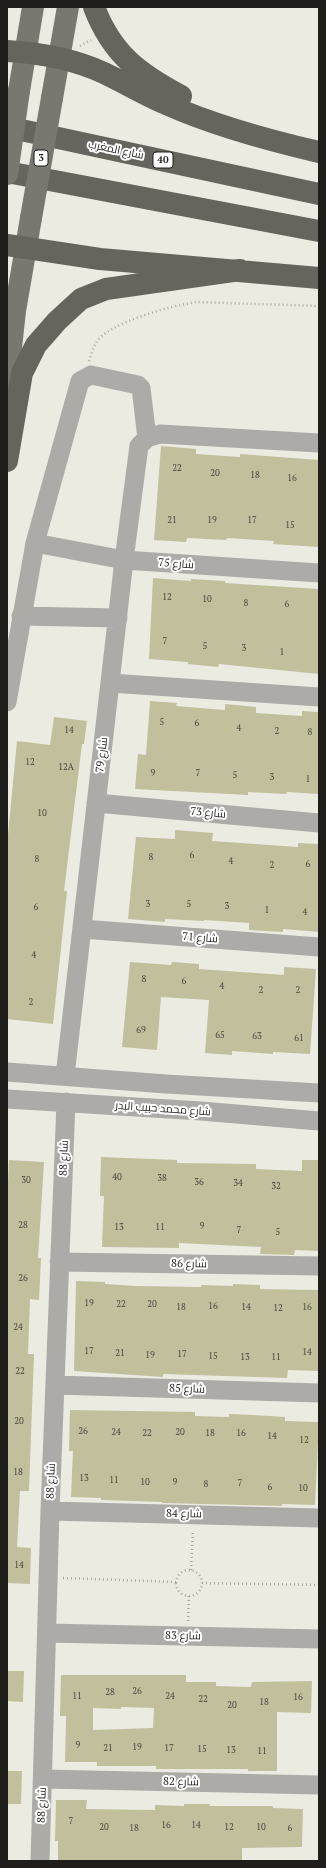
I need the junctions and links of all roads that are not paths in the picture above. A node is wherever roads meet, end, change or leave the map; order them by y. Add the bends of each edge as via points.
1 (33, 7) edge
2 (68, 7) edge
3 (94, 7) edge
4 (16, 52) edge
5 (59, 58) junction
6 (7, 127) edge
7 (253, 134) junction
8 (319, 152) edge
9 (7, 173) edge
10 (319, 194) edge
11 (319, 231) edge
12 (16, 246) edge
13 (240, 270) junction
14 (319, 278) edge
15 (7, 384) edge
16 (146, 438) junction
17 (319, 444) edge
18 (7, 461) edge
19 (35, 543) junction
20 (124, 560) junction
21 (319, 573) edge
22 (21, 616) junction
23 (118, 618) junction
24 (110, 683) junction
25 (319, 697) edge
26 (7, 702) edge
27 (96, 803) junction
28 (319, 823) edge
29 (82, 929) junction
30 (319, 947) edge
31 (7, 1072) edge
32 (65, 1076) junction
33 (166, 1084) junction
34 (205, 1086) junction
35 (319, 1093) edge
36 (7, 1099) edge
37 (66, 1102) junction
38 (162, 1109) junction
39 (201, 1111) junction
40 (319, 1121) edge
41 (59, 1262) junction
42 (319, 1266) edge
43 (55, 1385) junction
44 (319, 1393) edge
45 (50, 1511) junction
46 (319, 1518) edge
47 (47, 1633) junction
48 (319, 1640) edge
49 (43, 1779) junction
50 (319, 1785) edge
51 (40, 1861) edge

1 - 4 main road
2 - 5 main road, 3
3 - 7 highway via 115,47 138,71 159,85
4 - 5 highway
4 - 9 main road, bridge via 19,91
5 - 7 highway via 103,72 204,120
5 - 12 main road, 3, bridge via 31,218
6 - 10 highway, شارع المغرب / 40
7 - 8 highway
9 - 11 highway
12 - 13 highway via 100,259
12 - 15 main road, 3 via 15,311
13 - 14 highway
13 - 18 highway via 106,289 81,299 36,345 22,373
16 - 17 street via 160,434
16 - 19 street via 141,388 96,376 86,377 80,381
16 - 20 street, شارع 79 via 139,446
19 - 20 street, شارع 75
19 - 22 street
20 - 21 street, شارع 75
20 - 23 street, شارع 79
22 - 23 street
22 - 26 street
23 - 24 street, شارع 79
24 - 25 street
24 - 27 street, شارع 79
27 - 28 street, شارع 73
27 - 29 street, شارع 79
29 - 30 street, شارع 71
29 - 32 street, شارع 79
31 - 32 street
32 - 33 street
33 - 34 street
33 - 38 street via 171,1093 170,1103
34 - 35 street
34 - 39 street via 198,1102
36 - 37 street, شارع محمد حبيب البدر
37 - 38 street, شارع محمد حبيب البدر
37 - 41 street, شارع 88
38 - 39 street, شارع محمد حبيب البدر
39 - 40 street, شارع محمد حبيب البدر
41 - 42 street, شارع 86
41 - 43 street, شارع 88
43 - 44 street, شارع 85
43 - 45 street, شارع 88
45 - 46 street, شارع 84
45 - 47 street, شارع 88
47 - 48 street, شارع 83
47 - 49 street, شارع 88
49 - 50 street, شارع 82
49 - 51 street, شارع 88

